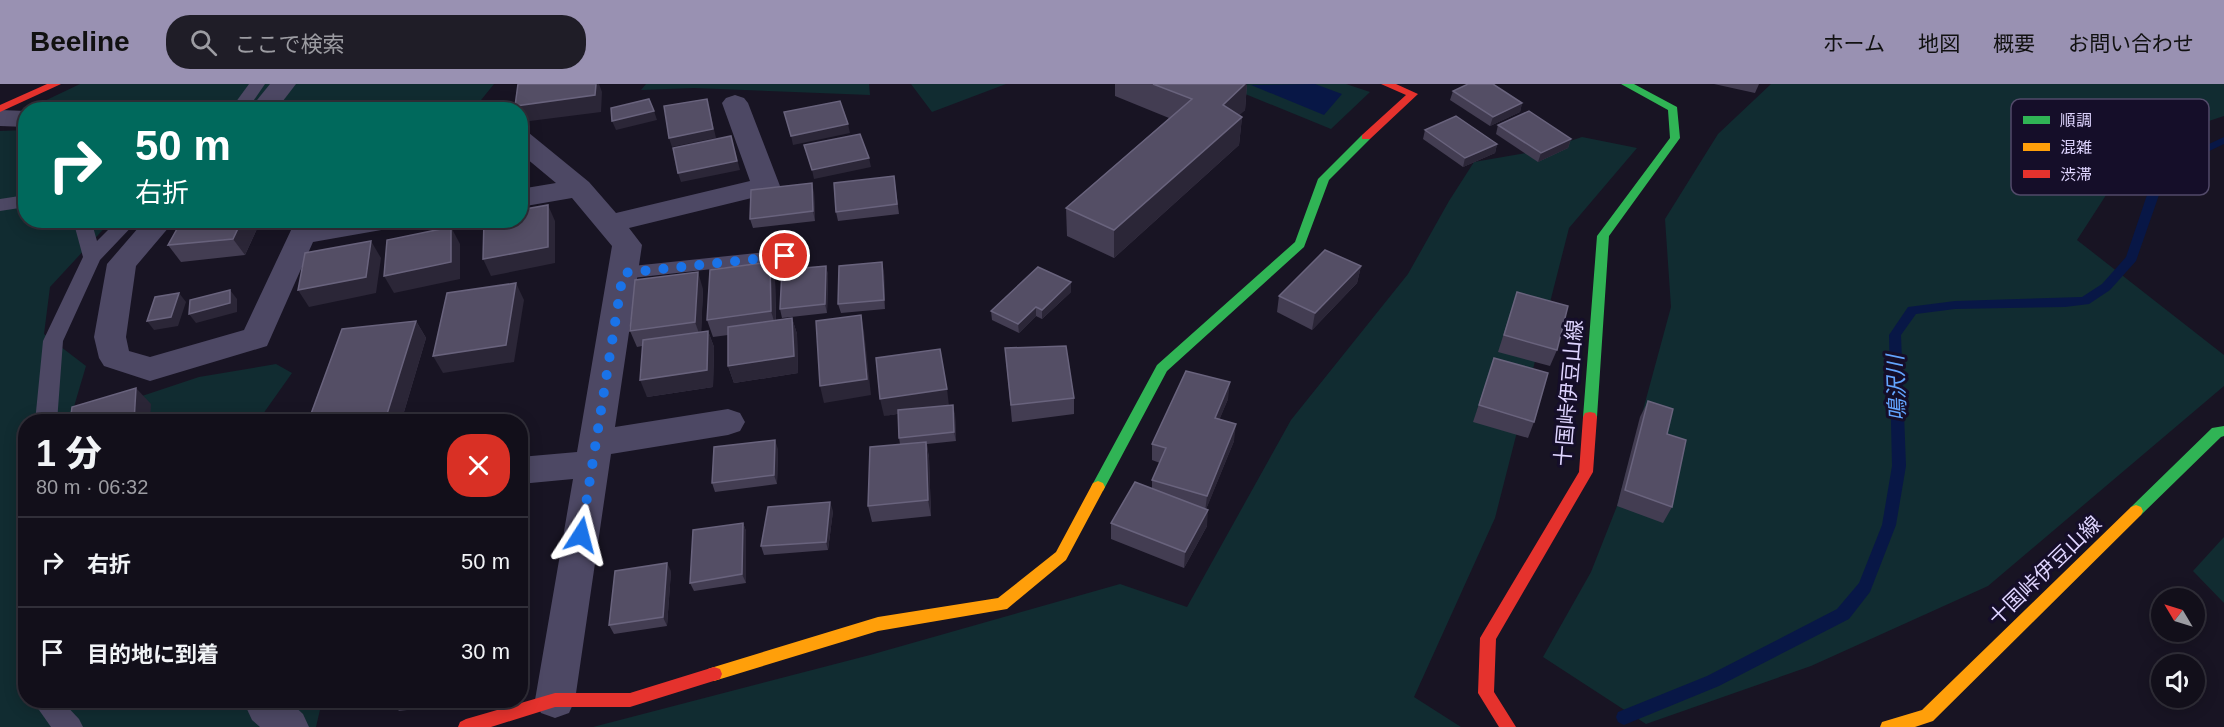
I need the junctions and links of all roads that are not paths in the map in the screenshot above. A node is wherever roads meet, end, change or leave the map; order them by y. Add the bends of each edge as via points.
1 (56, 84) edge
2 (257, 84) edge
3 (283, 84) edge
4 (1386, 84) edge
5 (1626, 84) edge
6 (244, 102) edge
7 (268, 102) edge
8 (735, 103) dead end
9 (0, 109) edge
10 (0, 118) edge
11 (18, 119) edge
12 (528, 146) edge
13 (579, 188) junction
14 (528, 197) edge
15 (18, 202) edge
16 (0, 205) edge
17 (609, 224) junction
18 (84, 228) edge
19 (121, 228) edge
20 (154, 228) edge
21 (342, 228) edge
22 (92, 256) junction
23 (785, 256) dead end
24 (623, 273) junction
25 (47, 414) edge
26 (728, 422) dead end
27 (2224, 431) edge
28 (594, 453) junction
29 (528, 469) edge
30 (555, 700) junction
31 (51, 708) edge
32 (69, 727) edge
33 (466, 727) edge
34 (1508, 727) edge
35 (1888, 727) edge

1 - 9 main road
2 - 6 lane
3 - 7 street
4 - 30 main road via 1413,94 1324,180 1300,244 1162,368 1060,556 1002,604 878,624 630,700
5 - 34 main road, 十国峠伊豆山線 via 1673,109 1675,138 1603,236 1586,472 1488,638 1486,693
8 - 17 street via 766,186
10 - 11 street
12 - 13 street
13 - 14 street
13 - 17 street
15 - 16 lane
17 - 24 street via 627,245
18 - 22 lane
19 - 22 lane
20 - 21 street via 122,264 110,337 115,358 150,369 256,338 302,235
22 - 25 lane via 52,341
23 - 24 lane
24 - 28 street
26 - 28 street
27 - 35 main road, 十国峠伊豆山線 via 2217,432 1927,716
28 - 29 street
28 - 30 street
30 - 33 main road
31 - 32 lane

